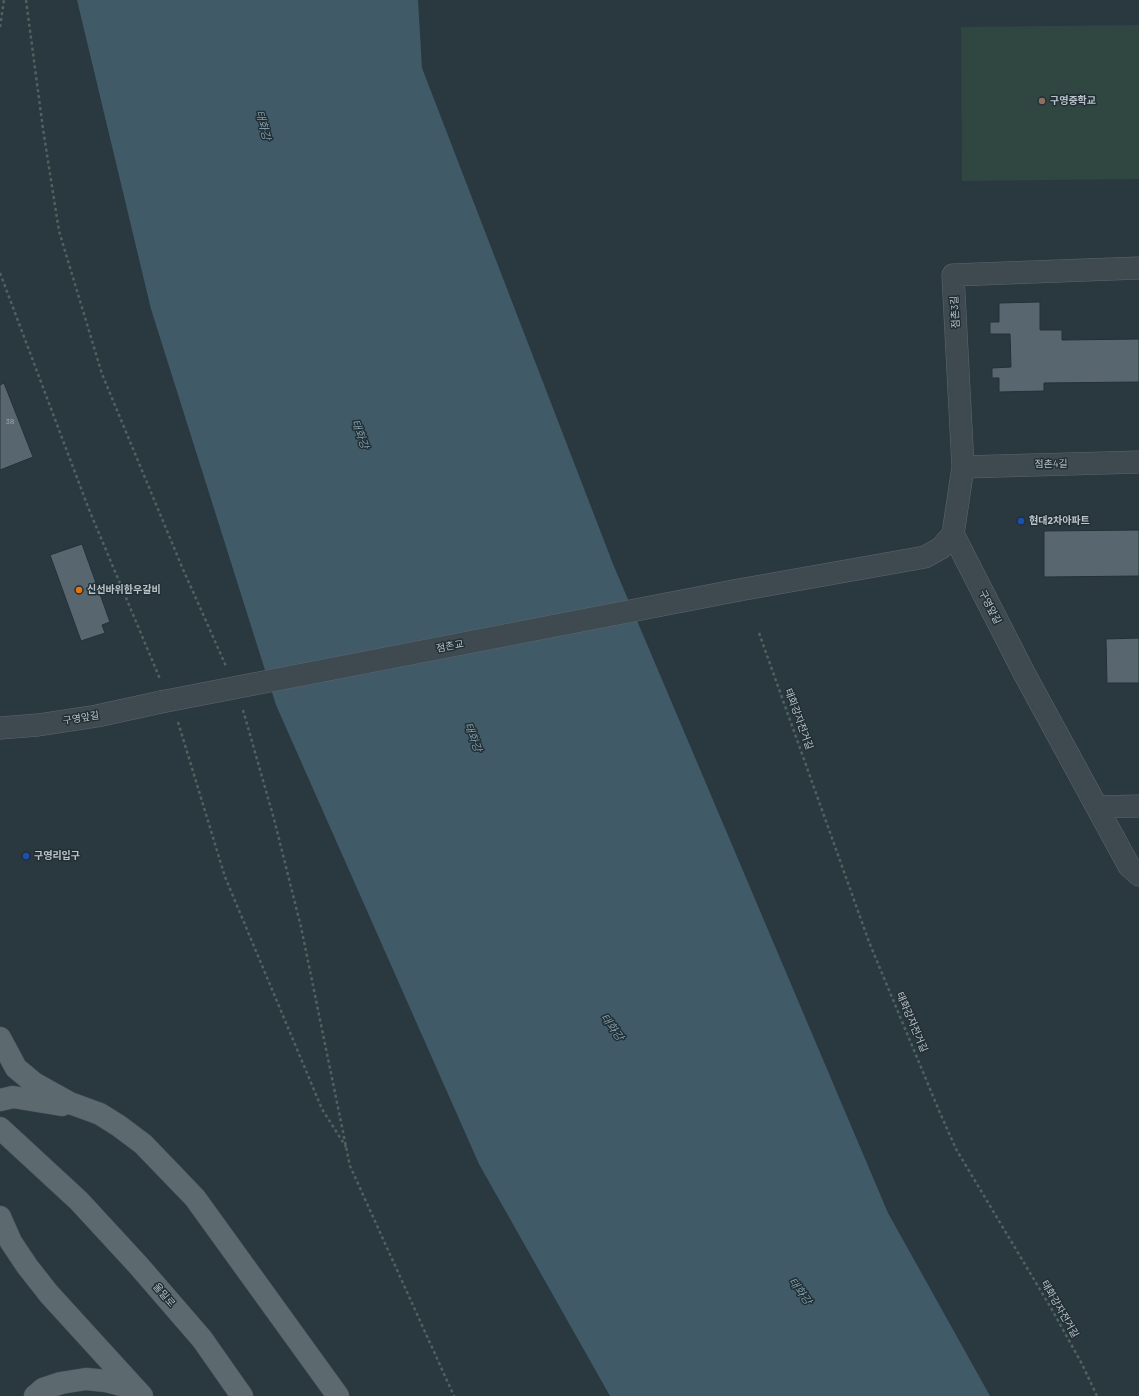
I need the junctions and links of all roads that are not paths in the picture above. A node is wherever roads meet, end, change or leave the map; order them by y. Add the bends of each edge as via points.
1 (1139, 268) edge
2 (1139, 462) edge
3 (964, 467) junction
4 (953, 534) junction
5 (161, 702) joint
6 (0, 728) edge
7 (1139, 806) edge
8 (1097, 807) junction
9 (1139, 875) edge
10 (0, 1038) edge
11 (0, 1100) edge
12 (100, 1114) junction
13 (0, 1128) edge
14 (0, 1217) edge
15 (35, 1396) edge
16 (139, 1396) edge
17 (142, 1396) edge
18 (242, 1396) edge
19 (338, 1396) edge

1 - 3 street, 점촌3길 via 953,274
2 - 3 street, 점촌4길
3 - 4 street, 점촌3길
4 - 5 street, 점촌교, bridge via 941,548 925,557 739,590
4 - 8 street, 구영앞길 via 1024,673
5 - 6 street, 구영앞길 via 97,716
7 - 8 street
8 - 9 street, 구영앞길 via 1129,866
10 - 12 main road via 16,1068 34,1083 70,1103
11 - 12 main road via 24,1098
12 - 19 main road via 144,1144 195,1198
13 - 18 main road, 울밀로 via 79,1201 202,1339
14 - 17 main road via 27,1266 49,1294
15 - 16 main road via 61,1383 86,1379 125,1386

